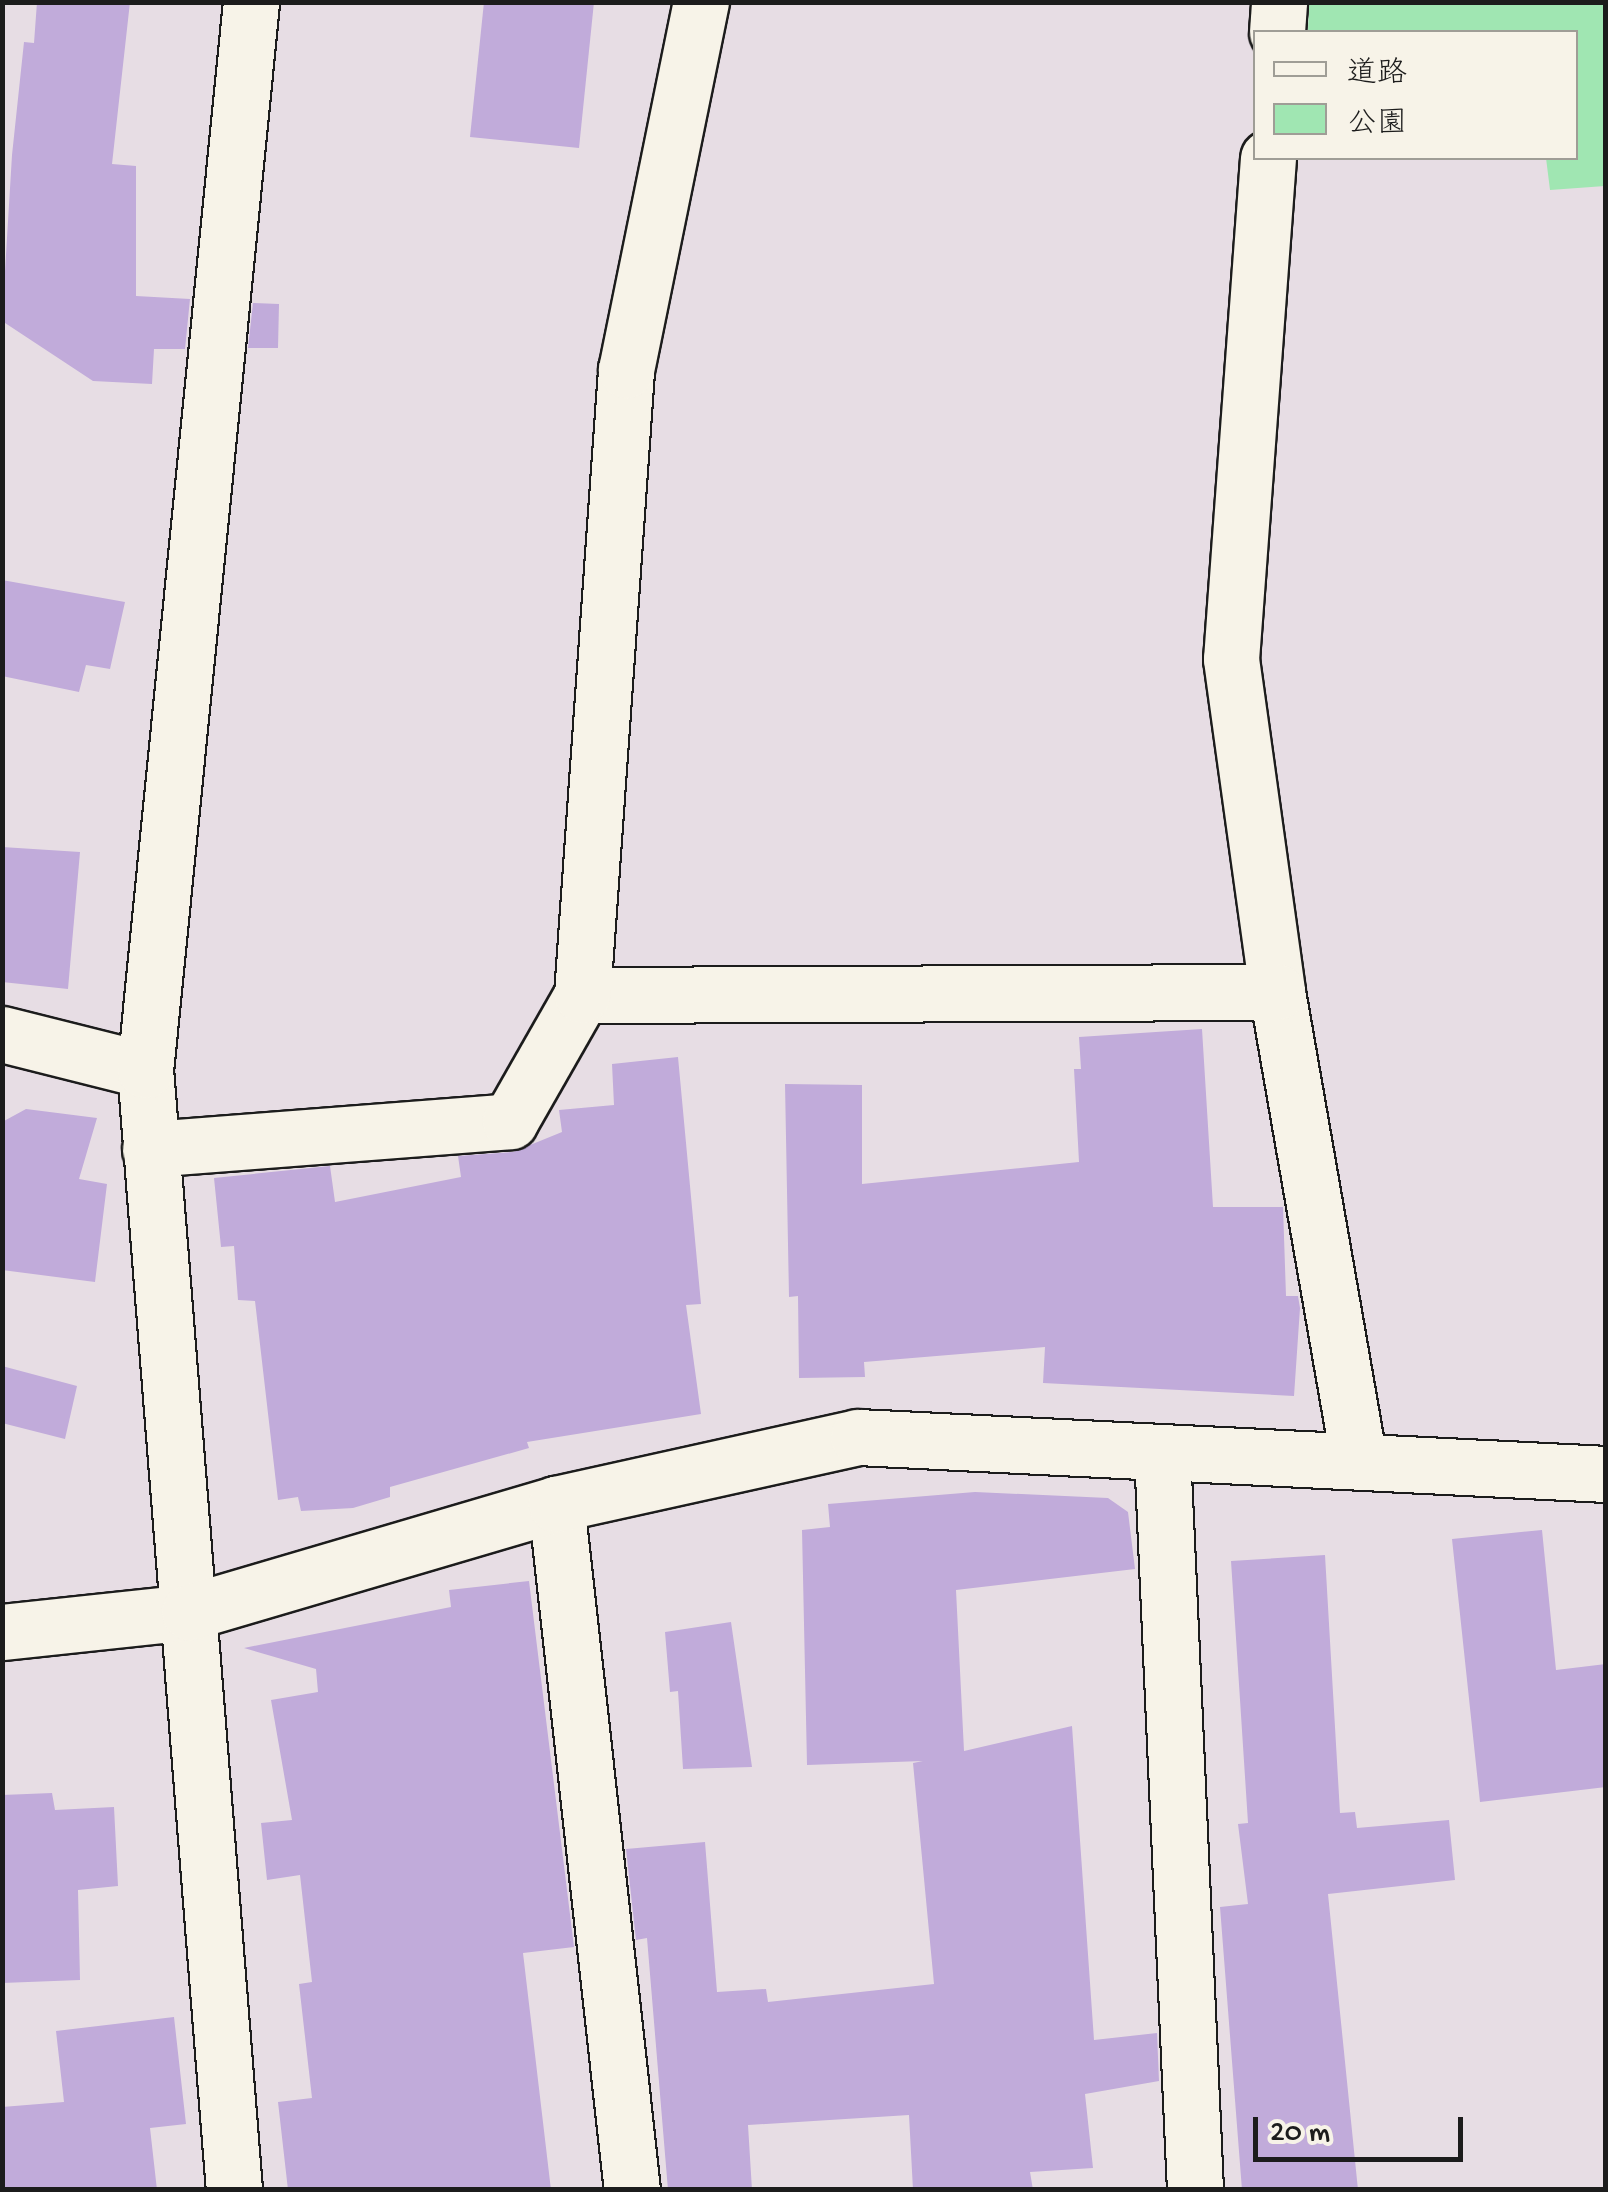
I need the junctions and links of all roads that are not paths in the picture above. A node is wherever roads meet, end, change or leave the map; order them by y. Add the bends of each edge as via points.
1 (251, 2) edge
2 (702, 2) edge
3 (1279, 2) edge
4 (1277, 30) edge
5 (1268, 160) edge
6 (1278, 992) junction
7 (582, 994) junction
8 (2, 1034) edge
9 (146, 1070) junction
10 (150, 1149) junction
11 (1162, 1452) junction
12 (1358, 1458) junction
13 (1606, 1474) edge
14 (556, 1504) junction
15 (190, 1612) junction
16 (2, 1632) edge
17 (234, 2190) edge
18 (632, 2190) edge
19 (1195, 2190) edge

1 - 9 street
2 - 7 street via 626,370
3 - 4 street
5 - 6 street via 1231,659
6 - 7 street
6 - 12 street
7 - 10 street via 510,1121
8 - 9 street
9 - 10 street
10 - 15 street
11 - 12 street
11 - 14 street via 858,1437
11 - 19 street
12 - 13 street
14 - 15 street
14 - 18 street
15 - 16 street
15 - 17 street

